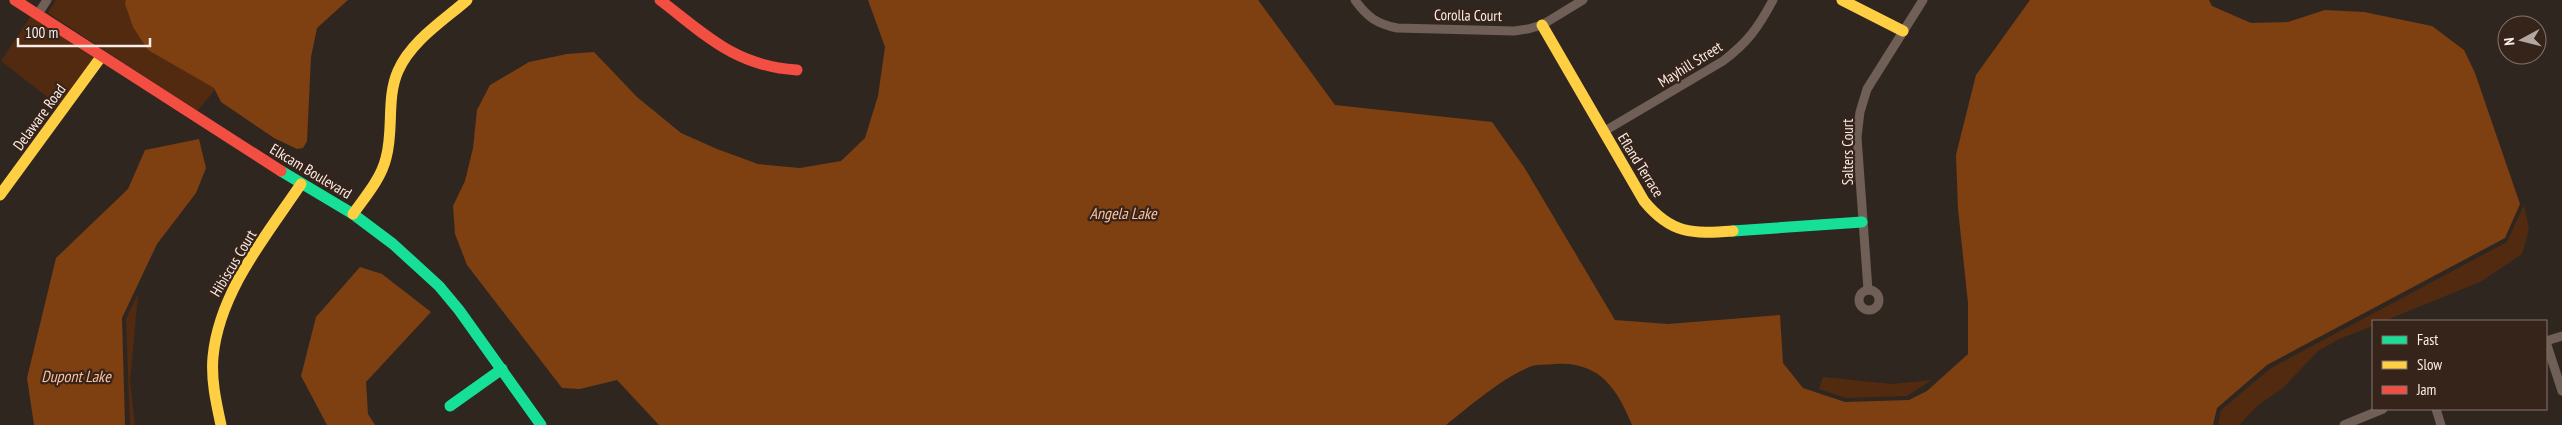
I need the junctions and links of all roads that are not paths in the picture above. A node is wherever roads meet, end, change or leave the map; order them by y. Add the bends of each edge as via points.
1 (15, 0) edge
2 (47, 0) edge
3 (467, 0) edge
4 (660, 0) edge
5 (1356, 0) edge
6 (1583, 0) edge
7 (1773, 0) edge
8 (1842, 0) edge
9 (1923, 0) edge
10 (38, 14) junction
11 (1542, 25) junction
12 (1903, 31) junction
13 (101, 56) junction
14 (797, 70) dead end
15 (1603, 132) junction
16 (301, 184) junction
17 (2, 188) edge
18 (353, 214) junction
19 (1862, 222) junction
20 (1868, 290) dead end
21 (2562, 336) edge
22 (2547, 342) edge
23 (2547, 345) edge
24 (502, 369) junction
25 (2562, 391) edge
26 (450, 406) dead end
27 (2381, 410) edge
28 (2436, 410) edge
29 (221, 425) edge
30 (541, 425) edge
31 (2344, 425) edge
32 (2441, 425) edge

1 - 10 street, Elkcam Boulevard
2 - 10 street
3 - 18 street via 418,43 398,70 392,90 386,159 380,175
4 - 14 street via 726,52 752,65
5 - 11 street, Corolla Court via 1371,19 1397,28 1514,31
6 - 11 street, Corolla Court
7 - 15 street, Mayhill Street via 1756,32 1741,48
8 - 12 street
9 - 12 street, Salters Court
10 - 13 street, Elkcam Boulevard
11 - 15 street, Efland Terrace
12 - 19 street, Salters Court via 1868,89 1860,112 1857,137
13 - 16 street, Elkcam Boulevard
13 - 17 street, Delaware Road
15 - 19 street, Efland Terrace via 1644,201 1661,221 1680,231 1705,233
16 - 18 street, Elkcam Boulevard
16 - 29 street, Hibiscus Court via 235,287 219,322 211,368
18 - 24 street, Elkcam Boulevard via 394,244 439,286
19 - 20 street, Salters Court
21 - 22 street
23 - 25 street
24 - 26 street
24 - 30 street, Elkcam Boulevard
27 - 31 street
28 - 32 street

